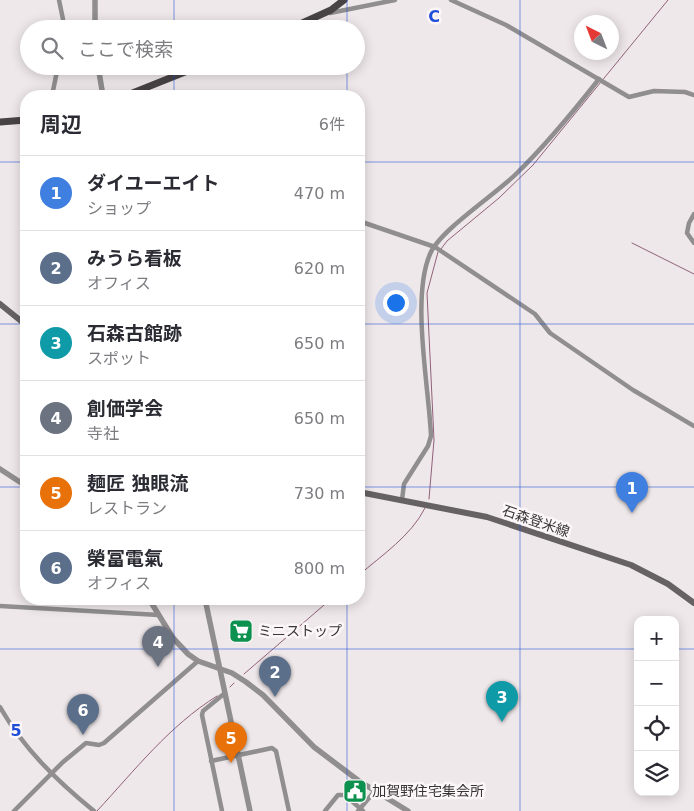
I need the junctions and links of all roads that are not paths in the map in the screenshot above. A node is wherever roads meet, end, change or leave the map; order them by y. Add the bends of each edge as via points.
1 (59, 0) edge
2 (96, 0) edge
3 (344, 0) edge
4 (395, 0) edge
5 (451, 0) edge
6 (319, 16) junction
7 (63, 20) edge
8 (95, 20) edge
9 (310, 20) edge
10 (56, 75) edge
11 (100, 75) edge
12 (178, 75) edge
13 (599, 80) junction
14 (53, 90) edge
15 (102, 90) edge
16 (140, 90) edge
17 (694, 95) edge
18 (20, 120) edge
19 (0, 122) edge
20 (694, 214) edge
21 (365, 224) edge
22 (694, 243) edge
23 (436, 248) junction
24 (0, 304) edge
25 (20, 320) edge
26 (694, 426) edge
27 (0, 469) edge
28 (20, 482) edge
29 (365, 493) edge
30 (402, 500) junction
31 (694, 603) edge
32 (153, 605) edge
33 (206, 605) edge
34 (0, 606) edge
35 (159, 615) junction
36 (198, 661) junction
37 (220, 668) junction
38 (225, 693) junction
39 (0, 708) edge
40 (239, 755) junction
41 (211, 761) junction
42 (52, 774) junction
43 (374, 792) junction
44 (360, 810) edge
45 (14, 811) edge
46 (94, 811) edge
47 (222, 811) edge
48 (250, 811) edge
49 (289, 811) edge
50 (324, 811) edge
51 (408, 811) edge

1 - 7 street
2 - 8 street
3 - 6 main road
4 - 6 street
5 - 13 street via 506,25
6 - 9 main road
10 - 14 street
11 - 15 street
12 - 16 main road
13 - 17 street via 629,97 654,91
13 - 23 street via 515,175
18 - 19 main road
20 - 22 street via 687,233
21 - 23 street
23 - 26 street via 535,314 550,333 633,390
23 - 30 street via 426,266 422,313 431,436 404,484
24 - 25 main road
27 - 28 street
29 - 30 main road, 石森登米線
30 - 31 main road, 石森登米線 via 478,514 621,561 650,573
32 - 35 street
33 - 37 street
34 - 35 street
35 - 36 street via 178,643
36 - 37 street
36 - 42 street via 104,743 86,743
37 - 38 street
37 - 43 street via 246,682 314,747
38 - 40 street
38 - 41 street via 202,715
39 - 42 street via 32,755
40 - 41 street
40 - 48 street
40 - 49 street via 272,748 276,751
41 - 47 street
42 - 45 street
42 - 46 street
43 - 44 street
43 - 51 street
44 - 50 street via 344,795 338,795

